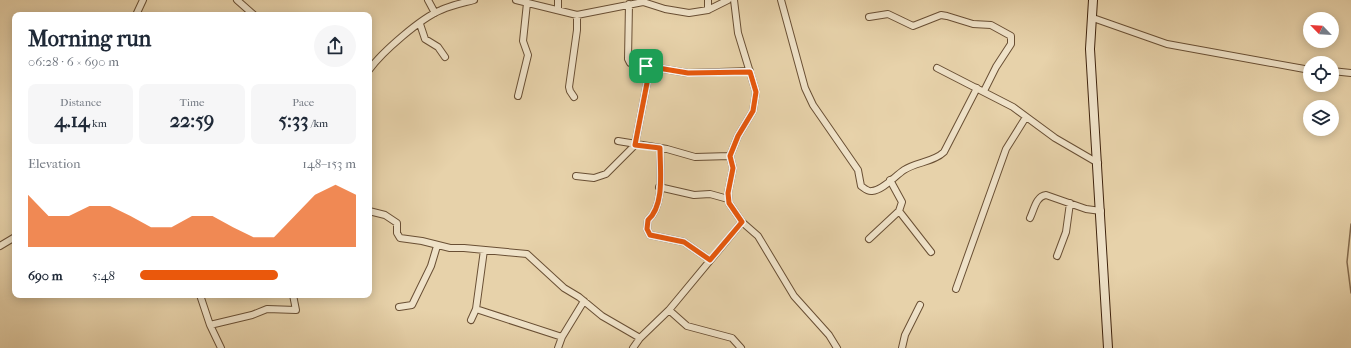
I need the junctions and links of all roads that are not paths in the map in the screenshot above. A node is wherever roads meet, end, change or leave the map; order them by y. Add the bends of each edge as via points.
1 (143, 0) edge
2 (237, 0) edge
3 (428, 0) edge
4 (474, 0) edge
5 (516, 0) edge
6 (558, 0) edge
7 (619, 0) edge
8 (708, 0) edge
9 (728, 0) edge
10 (734, 0) edge
11 (781, 0) edge
12 (1094, 0) edge
13 (526, 2) junction
14 (629, 4) junction
15 (618, 7) junction
16 (558, 10) junction
17 (708, 10) junction
18 (137, 12) edge
19 (251, 12) edge
20 (435, 13) junction
21 (577, 15) junction
22 (869, 17) dead end
23 (1093, 18) junction
24 (420, 24) junction
25 (445, 57) dead end
26 (646, 66) junction
27 (372, 67) edge
28 (937, 68) dead end
29 (1303, 69) edge
30 (750, 72) junction
31 (1339, 72) edge
32 (1351, 73) edge
33 (977, 88) junction
34 (984, 91) junction
35 (518, 96) dead end
36 (574, 97) dead end
37 (1026, 117) junction
38 (618, 141) dead end
39 (635, 145) junction
40 (660, 148) junction
41 (730, 156) junction
42 (1098, 163) junction
43 (576, 176) dead end
44 (890, 180) junction
45 (659, 187) junction
46 (728, 199) junction
47 (1070, 204) junction
48 (899, 211) junction
49 (1101, 211) junction
50 (372, 212) edge
51 (1030, 218) dead end
52 (742, 222) junction
53 (12, 239) edge
54 (869, 239) dead end
55 (0, 246) edge
56 (437, 246) junction
57 (484, 250) junction
58 (931, 252) dead end
59 (1058, 256) dead end
60 (710, 260) junction
61 (956, 289) dead end
62 (201, 298) edge
63 (294, 298) edge
64 (584, 302) junction
65 (920, 305) dead end
66 (399, 307) dead end
67 (476, 309) junction
68 (669, 310) junction
69 (471, 320) dead end
70 (210, 325) junction
71 (562, 337) junction
72 (640, 338) junction
73 (221, 348) edge
74 (558, 348) edge
75 (633, 348) edge
76 (741, 348) edge
77 (837, 348) edge
78 (902, 348) edge
79 (1108, 348) edge

1 - 18 street
2 - 19 street
3 - 20 street
4 - 20 street
5 - 13 street
6 - 16 street
7 - 15 street
8 - 17 street
9 - 17 street
10 - 30 street via 738,33
11 - 44 street via 805,88 813,105 858,170 861,186 872,191
12 - 23 main road
13 - 16 street
13 - 35 street via 524,41 528,55
14 - 15 street
14 - 17 street via 643,2 689,13
14 - 26 street via 628,59 630,63
15 - 21 street
16 - 21 street
20 - 24 street
21 - 36 street via 569,87
22 - 34 street via 888,14 913,26 947,16 973,24 991,25 1011,36 1011,44
23 - 29 street via 1167,44
23 - 42 main road via 1090,49
24 - 25 street via 425,39 438,47
24 - 27 street
26 - 30 street via 688,73
26 - 39 street via 647,83
28 - 33 street
30 - 41 street via 756,92 753,111
31 - 32 street
33 - 34 street
33 - 44 street via 941,155 905,170
34 - 37 street via 1014,107
37 - 42 street via 1055,138
37 - 61 street via 1006,149
38 - 39 street
39 - 40 street
39 - 43 street via 606,174 594,178
40 - 41 street via 695,157
40 - 45 street
41 - 46 street via 733,168
42 - 49 main road
44 - 48 street via 902,202
45 - 46 street
45 - 60 street via 655,214 648,220 647,229 650,235 684,242
46 - 52 street
47 - 49 street
47 - 51 street via 1041,195
47 - 59 street via 1066,232
48 - 54 street
48 - 58 street
49 - 79 main road
50 - 56 street via 385,215 397,223 400,238
52 - 60 street
52 - 77 street via 758,236 794,296
53 - 55 street
56 - 57 street
56 - 66 street via 431,266 412,305
57 - 64 street via 527,254 564,288
57 - 67 street
60 - 68 street
62 - 70 street
63 - 70 street via 296,310 267,309
64 - 71 street
64 - 72 street via 602,316
65 - 78 street
67 - 69 street
67 - 71 street
68 - 72 street
68 - 76 street via 688,326 732,338
70 - 73 street
71 - 74 street
72 - 75 street

